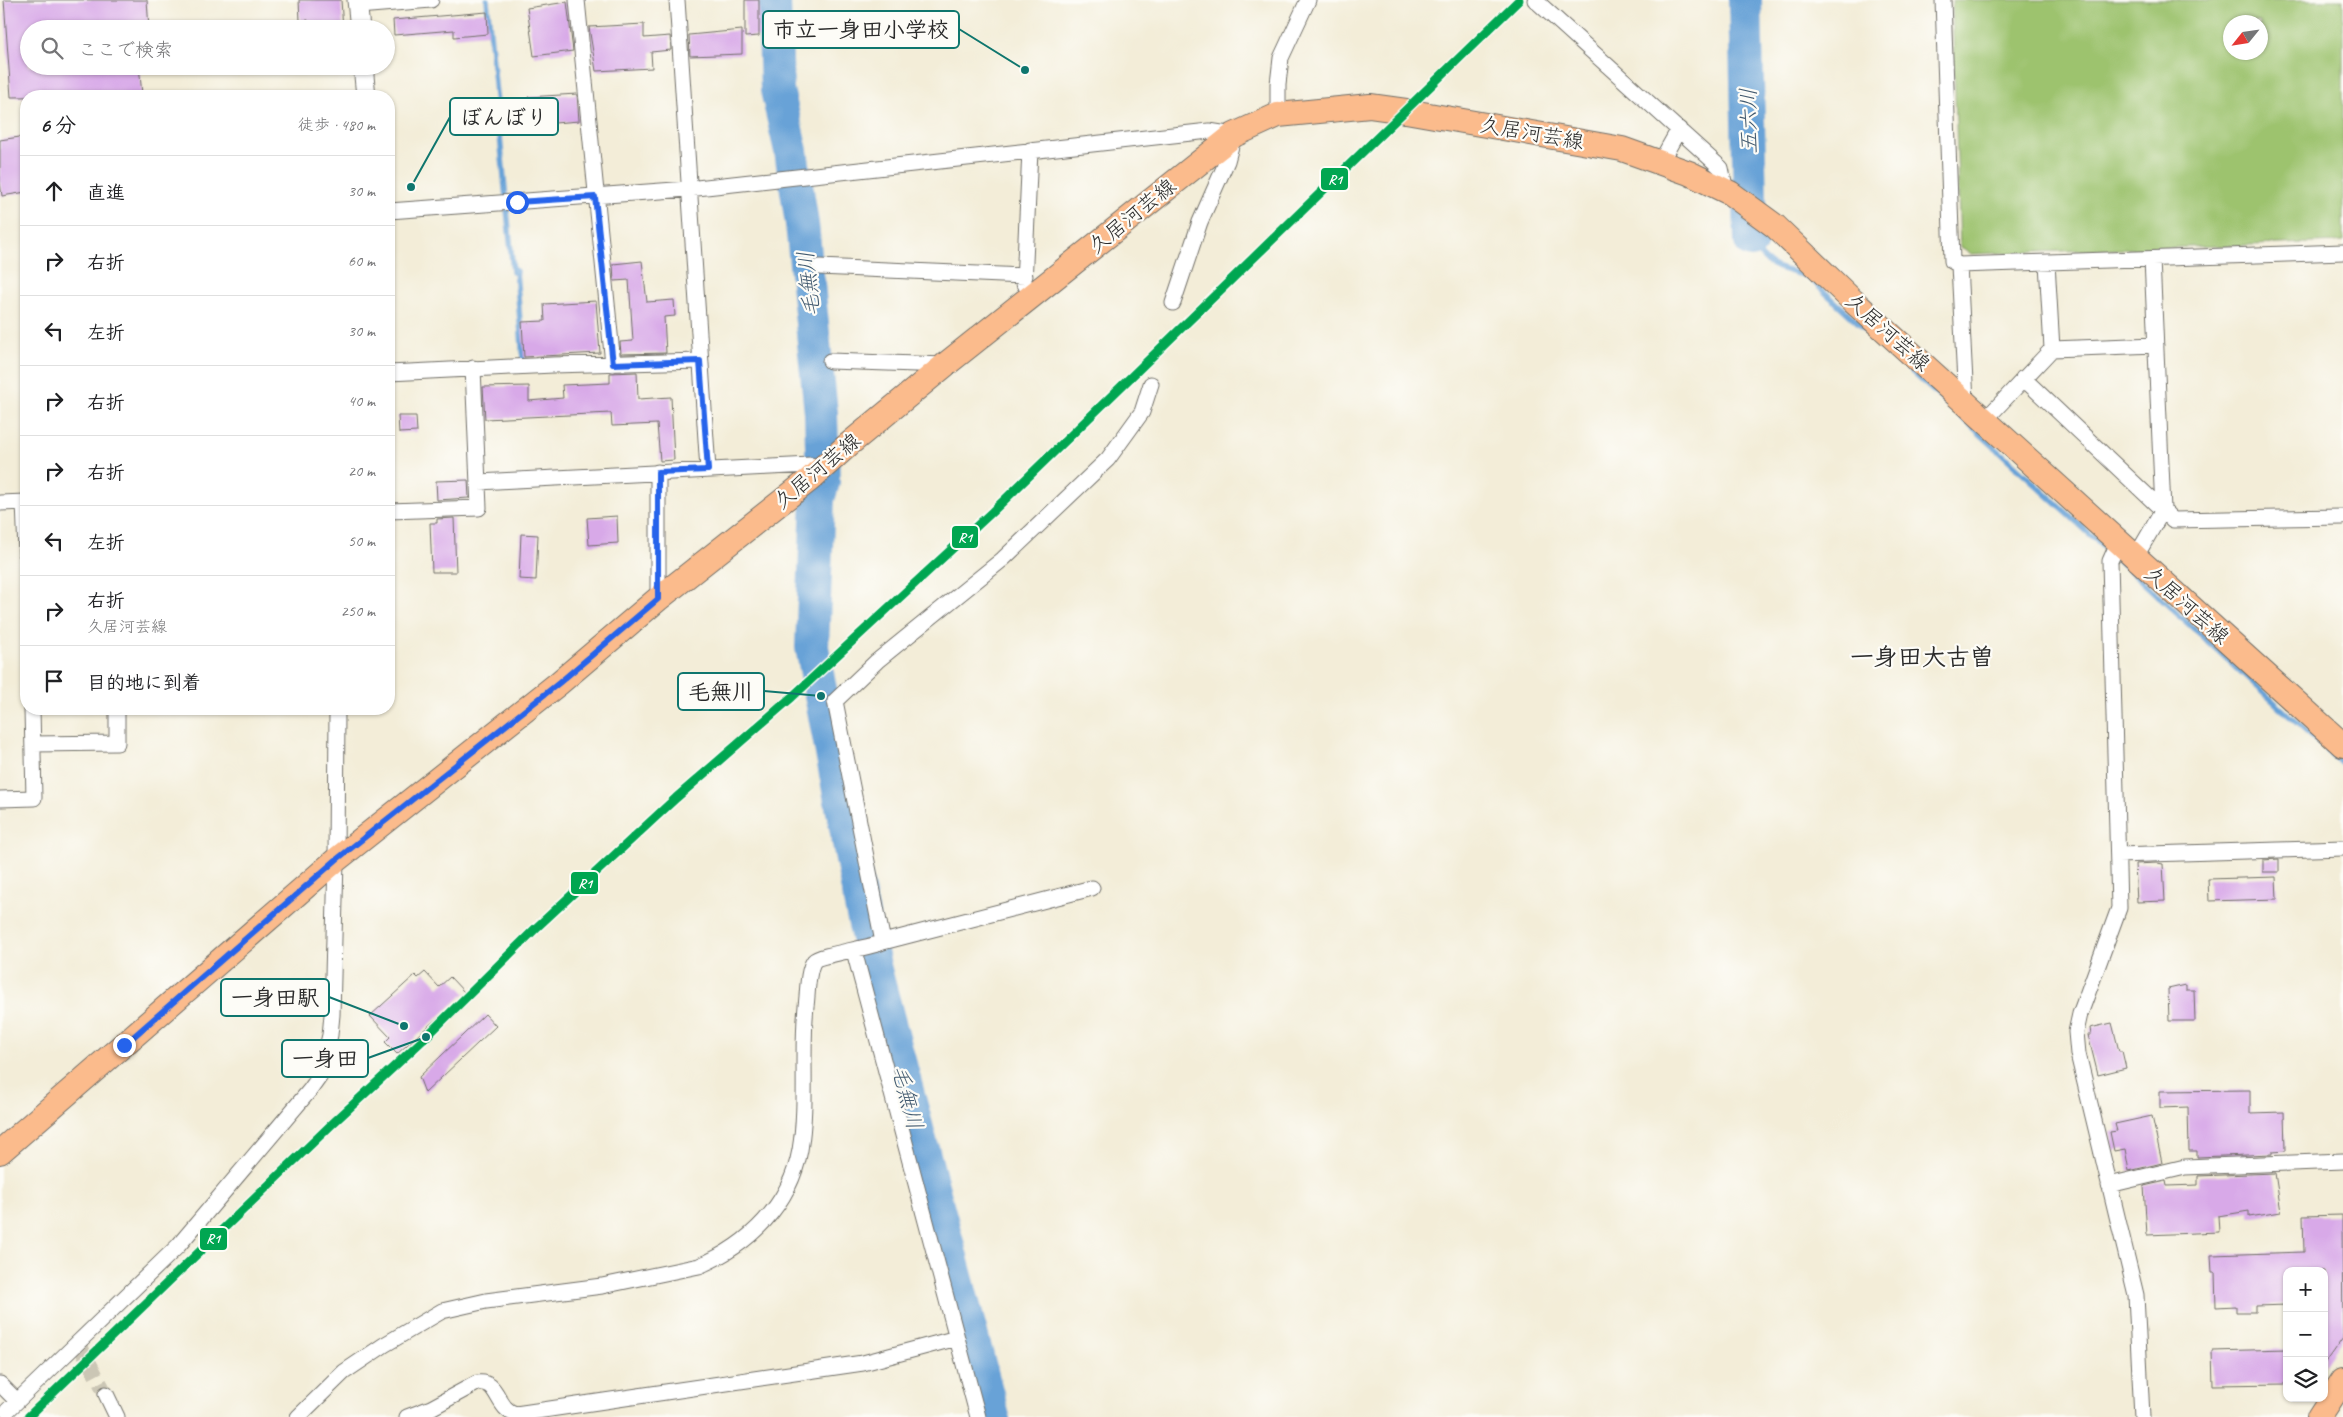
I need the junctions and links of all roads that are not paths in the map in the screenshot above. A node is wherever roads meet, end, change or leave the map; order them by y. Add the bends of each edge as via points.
1 (431, 0) edge
2 (577, 0) edge
3 (677, 0) edge
4 (1308, 0) edge
5 (1535, 0) edge
6 (1943, 0) edge
7 (357, 3) edge
8 (359, 20) edge
9 (365, 75) edge
10 (366, 90) edge
11 (1278, 115) junction
12 (1679, 129) junction
13 (1234, 135) junction
14 (1030, 150) junction
15 (1660, 163) junction
16 (688, 189) junction
17 (1728, 192) junction
18 (595, 197) junction
19 (395, 210) edge
20 (2343, 252) edge
21 (2152, 259) junction
22 (2047, 263) junction
23 (1959, 265) junction
24 (819, 267) dead end
25 (1025, 276) junction
26 (1173, 304) dead end
27 (1022, 305) junction
28 (2156, 346) junction
29 (2052, 349) junction
30 (700, 361) junction
31 (830, 361) dead end
32 (613, 364) junction
33 (945, 366) junction
34 (473, 368) junction
35 (395, 373) edge
36 (2023, 378) junction
37 (1151, 384) dead end
38 (1966, 402) junction
39 (1985, 420) junction
40 (708, 470) junction
41 (658, 472) junction
42 (809, 480) junction
43 (478, 482) junction
44 (20, 502) edge
45 (0, 503) edge
46 (2163, 510) junction
47 (395, 511) edge
48 (2343, 517) edge
49 (2119, 553) junction
50 (658, 599) junction
51 (32, 715) edge
52 (117, 715) edge
53 (337, 715) edge
54 (33, 744) junction
55 (2343, 746) edge
56 (0, 799) edge
57 (2343, 848) edge
58 (2118, 855) junction
59 (336, 860) junction
60 (1092, 888) dead end
61 (881, 942) junction
62 (856, 950) junction
63 (0, 1152) edge
64 (2343, 1161) edge
65 (2109, 1185) junction
66 (957, 1338) junction
67 (2343, 1380) edge
68 (0, 1384) edge
69 (106, 1394) tunnel mouth
70 (117, 1417) edge
71 (298, 1417) edge
72 (408, 1417) edge
73 (978, 1417) edge
74 (2142, 1417) edge
75 (2320, 1417) edge

1 - 7 street
2 - 18 street
3 - 16 street
4 - 11 street via 1281,58
5 - 12 street
6 - 23 street via 1952,262
7 - 8 street
9 - 10 street
11 - 13 main road, 久居河芸線
11 - 15 main road, 久居河芸線 via 1370,106 1406,110 1622,149
12 - 15 street
12 - 17 street via 1721,168
13 - 14 street via 1210,131
13 - 26 street via 1227,162 1200,222
13 - 27 main road, 久居河芸線
14 - 16 street
14 - 25 street
15 - 17 main road, 久居河芸線
16 - 18 street
16 - 30 street
17 - 38 main road, 久居河芸線 via 1776,226 1853,301
18 - 19 street
18 - 32 street
20 - 21 street
21 - 22 street
21 - 28 street
22 - 23 street
22 - 29 street
23 - 38 street
24 - 25 street
25 - 27 street
27 - 33 main road, 久居河芸線
28 - 29 street
28 - 46 street
29 - 36 street
30 - 32 street
30 - 40 street
31 - 33 street
32 - 34 street
33 - 42 main road, 久居河芸線
34 - 35 street
34 - 43 street
36 - 39 street
36 - 46 street
37 - 61 street via 1142,412 1108,459 1003,559 878,661 836,701
38 - 39 main road, 久居河芸線
39 - 49 main road, 久居河芸線
40 - 41 street
40 - 42 street via 811,465
41 - 43 street
41 - 50 street
42 - 50 main road, 久居河芸線
43 - 47 street via 479,508
44 - 45 street
46 - 48 street via 2173,520
46 - 49 street
49 - 55 main road, 久居河芸線
49 - 58 street
50 - 59 main road, 久居河芸線 via 559,683
51 - 54 street
52 - 54 street via 117,742
53 - 59 street
54 - 56 street via 34,798
57 - 58 street
58 - 65 street via 2119,908 2076,1032 2078,1054
59 - 63 main road, 久居河芸線
59 - 68 street via 331,1025 320,1076 178,1246 12,1406
60 - 61 street
61 - 62 street
62 - 66 street
62 - 71 street via 822,956 814,961 804,1023 800,1151 787,1189 776,1208 753,1234 700,1266 602,1286 486,1301 442,1311 384,1344 344,1372
64 - 65 street via 2185,1167
65 - 74 street via 2136,1295
66 - 72 street via 863,1363 516,1414 505,1409 491,1385 483,1382
66 - 73 street
67 - 75 main road
69 - 70 street

